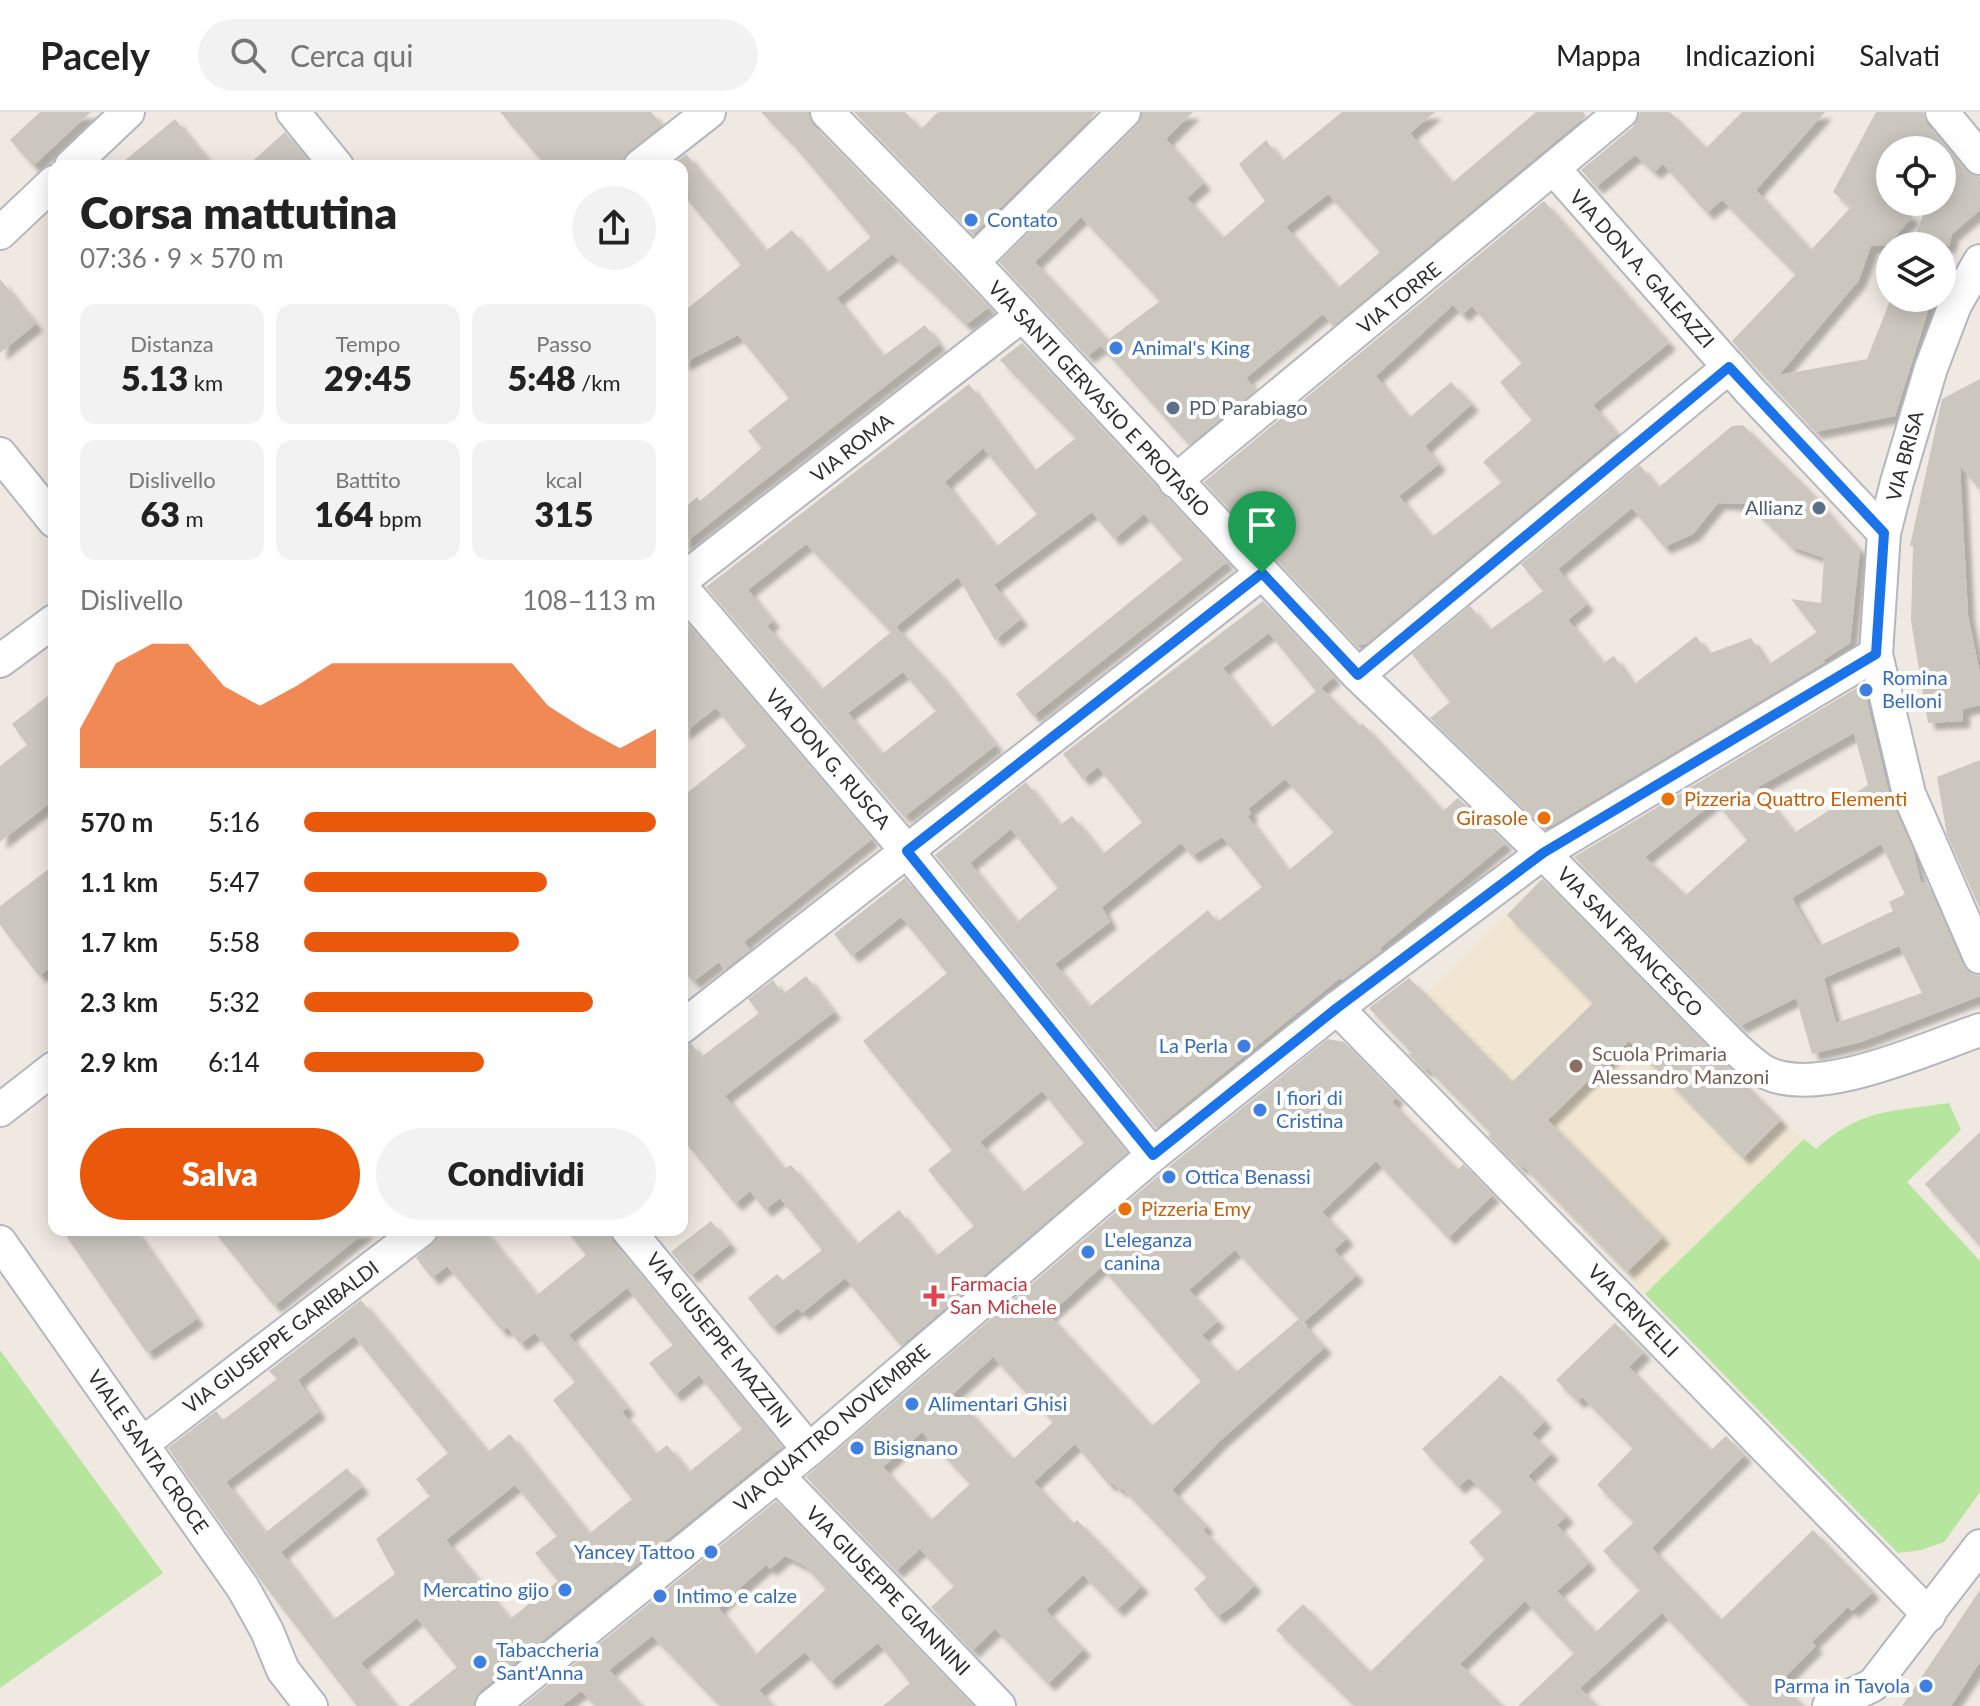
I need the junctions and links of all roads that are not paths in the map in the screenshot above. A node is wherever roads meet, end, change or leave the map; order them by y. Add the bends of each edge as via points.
1 (128, 112) edge
2 (293, 112) edge
3 (709, 112) edge
4 (827, 112) edge
5 (1124, 112) edge
6 (1621, 112) edge
7 (1942, 112) edge
8 (1980, 158) edge
9 (77, 160) edge
10 (332, 160) edge
11 (648, 160) edge
12 (1555, 170) junction
13 (48, 188) edge
14 (0, 233) edge
15 (1980, 261) edge
16 (973, 262) junction
17 (1021, 316) junction
18 (1729, 367) junction
19 (0, 454) edge
20 (1175, 481) junction
21 (48, 514) edge
22 (1884, 533) junction
23 (1262, 573) junction
24 (688, 575) edge
25 (688, 595) edge
26 (48, 625) edge
27 (1876, 654) junction
28 (0, 661) edge
29 (1358, 675) junction
30 (907, 851) junction
31 (1543, 853) junction
32 (1980, 957) edge
33 (1337, 1008) junction
34 (688, 1022) edge
35 (1980, 1030) edge
36 (48, 1073) edge
37 (0, 1110) edge
38 (1153, 1155) junction
39 (413, 1236) edge
40 (633, 1236) edge
41 (0, 1242) edge
42 (142, 1444) junction
43 (809, 1450) junction
44 (778, 1476) junction
45 (1980, 1546) edge
46 (1929, 1615) junction
47 (283, 1670) junction
48 (1874, 1696) edge
49 (288, 1706) edge
50 (311, 1706) edge
51 (492, 1706) edge
52 (999, 1706) edge
53 (1829, 1706) edge

1 - 9 street
2 - 10 street
3 - 11 street
4 - 16 street, VIA SANTI GERVASIO E PROTASIO
5 - 16 street
6 - 12 street, VIA TORRE
7 - 8 street
12 - 18 street, VIA DON A. GALEAZZI
12 - 20 street, VIA TORRE
13 - 14 street
15 - 22 street, VIA BRISA via 1955,305 1931,368
16 - 17 street, VIA SANTI GERVASIO E PROTASIO
17 - 20 street, VIA SANTI GERVASIO E PROTASIO
17 - 24 street, VIA ROMA
18 - 22 street, VIA DON A. GALEAZZI
18 - 29 street, VIA DON A. GALEAZZI
19 - 21 street
20 - 23 street, VIA SANTI GERVASIO E PROTASIO
22 - 27 street, VIA BRISA
23 - 29 street, VIA SANTI GERVASIO E PROTASIO
23 - 30 street
25 - 30 street, VIA DON G. RUSCA
26 - 28 street
27 - 31 street, VIA QUATTRO NOVEMBRE
27 - 32 street, VIA BRISA via 1909,794
29 - 31 street, VIA SANTI GERVASIO E PROTASIO
30 - 34 street
30 - 38 street, VIA DON G. RUSCA
31 - 33 street, VIA QUATTRO NOVEMBRE
31 - 35 street, VIA SAN FRANCESCO via 1733,1046 1766,1072 1832,1080
33 - 38 street, VIA QUATTRO NOVEMBRE
33 - 46 street, VIA CRIVELLI
36 - 37 street
38 - 43 street, VIA QUATTRO NOVEMBRE
39 - 42 street, VIA GIUSEPPE GARIBALDI
40 - 43 street, VIA GIUSEPPE MAZZINI
41 - 42 street, VIALE SANTA CROCE
42 - 47 street, VIALE SANTA CROCE via 243,1588
43 - 44 street, VIA QUATTRO NOVEMBRE
44 - 51 street, VIA QUATTRO NOVEMBRE
44 - 52 street, VIA GIUSEPPE GIANNINI
45 - 46 street
46 - 48 street
47 - 49 street, VIALE SANTA CROCE
47 - 50 street, VIALE SANTA CROCE
48 - 53 street

